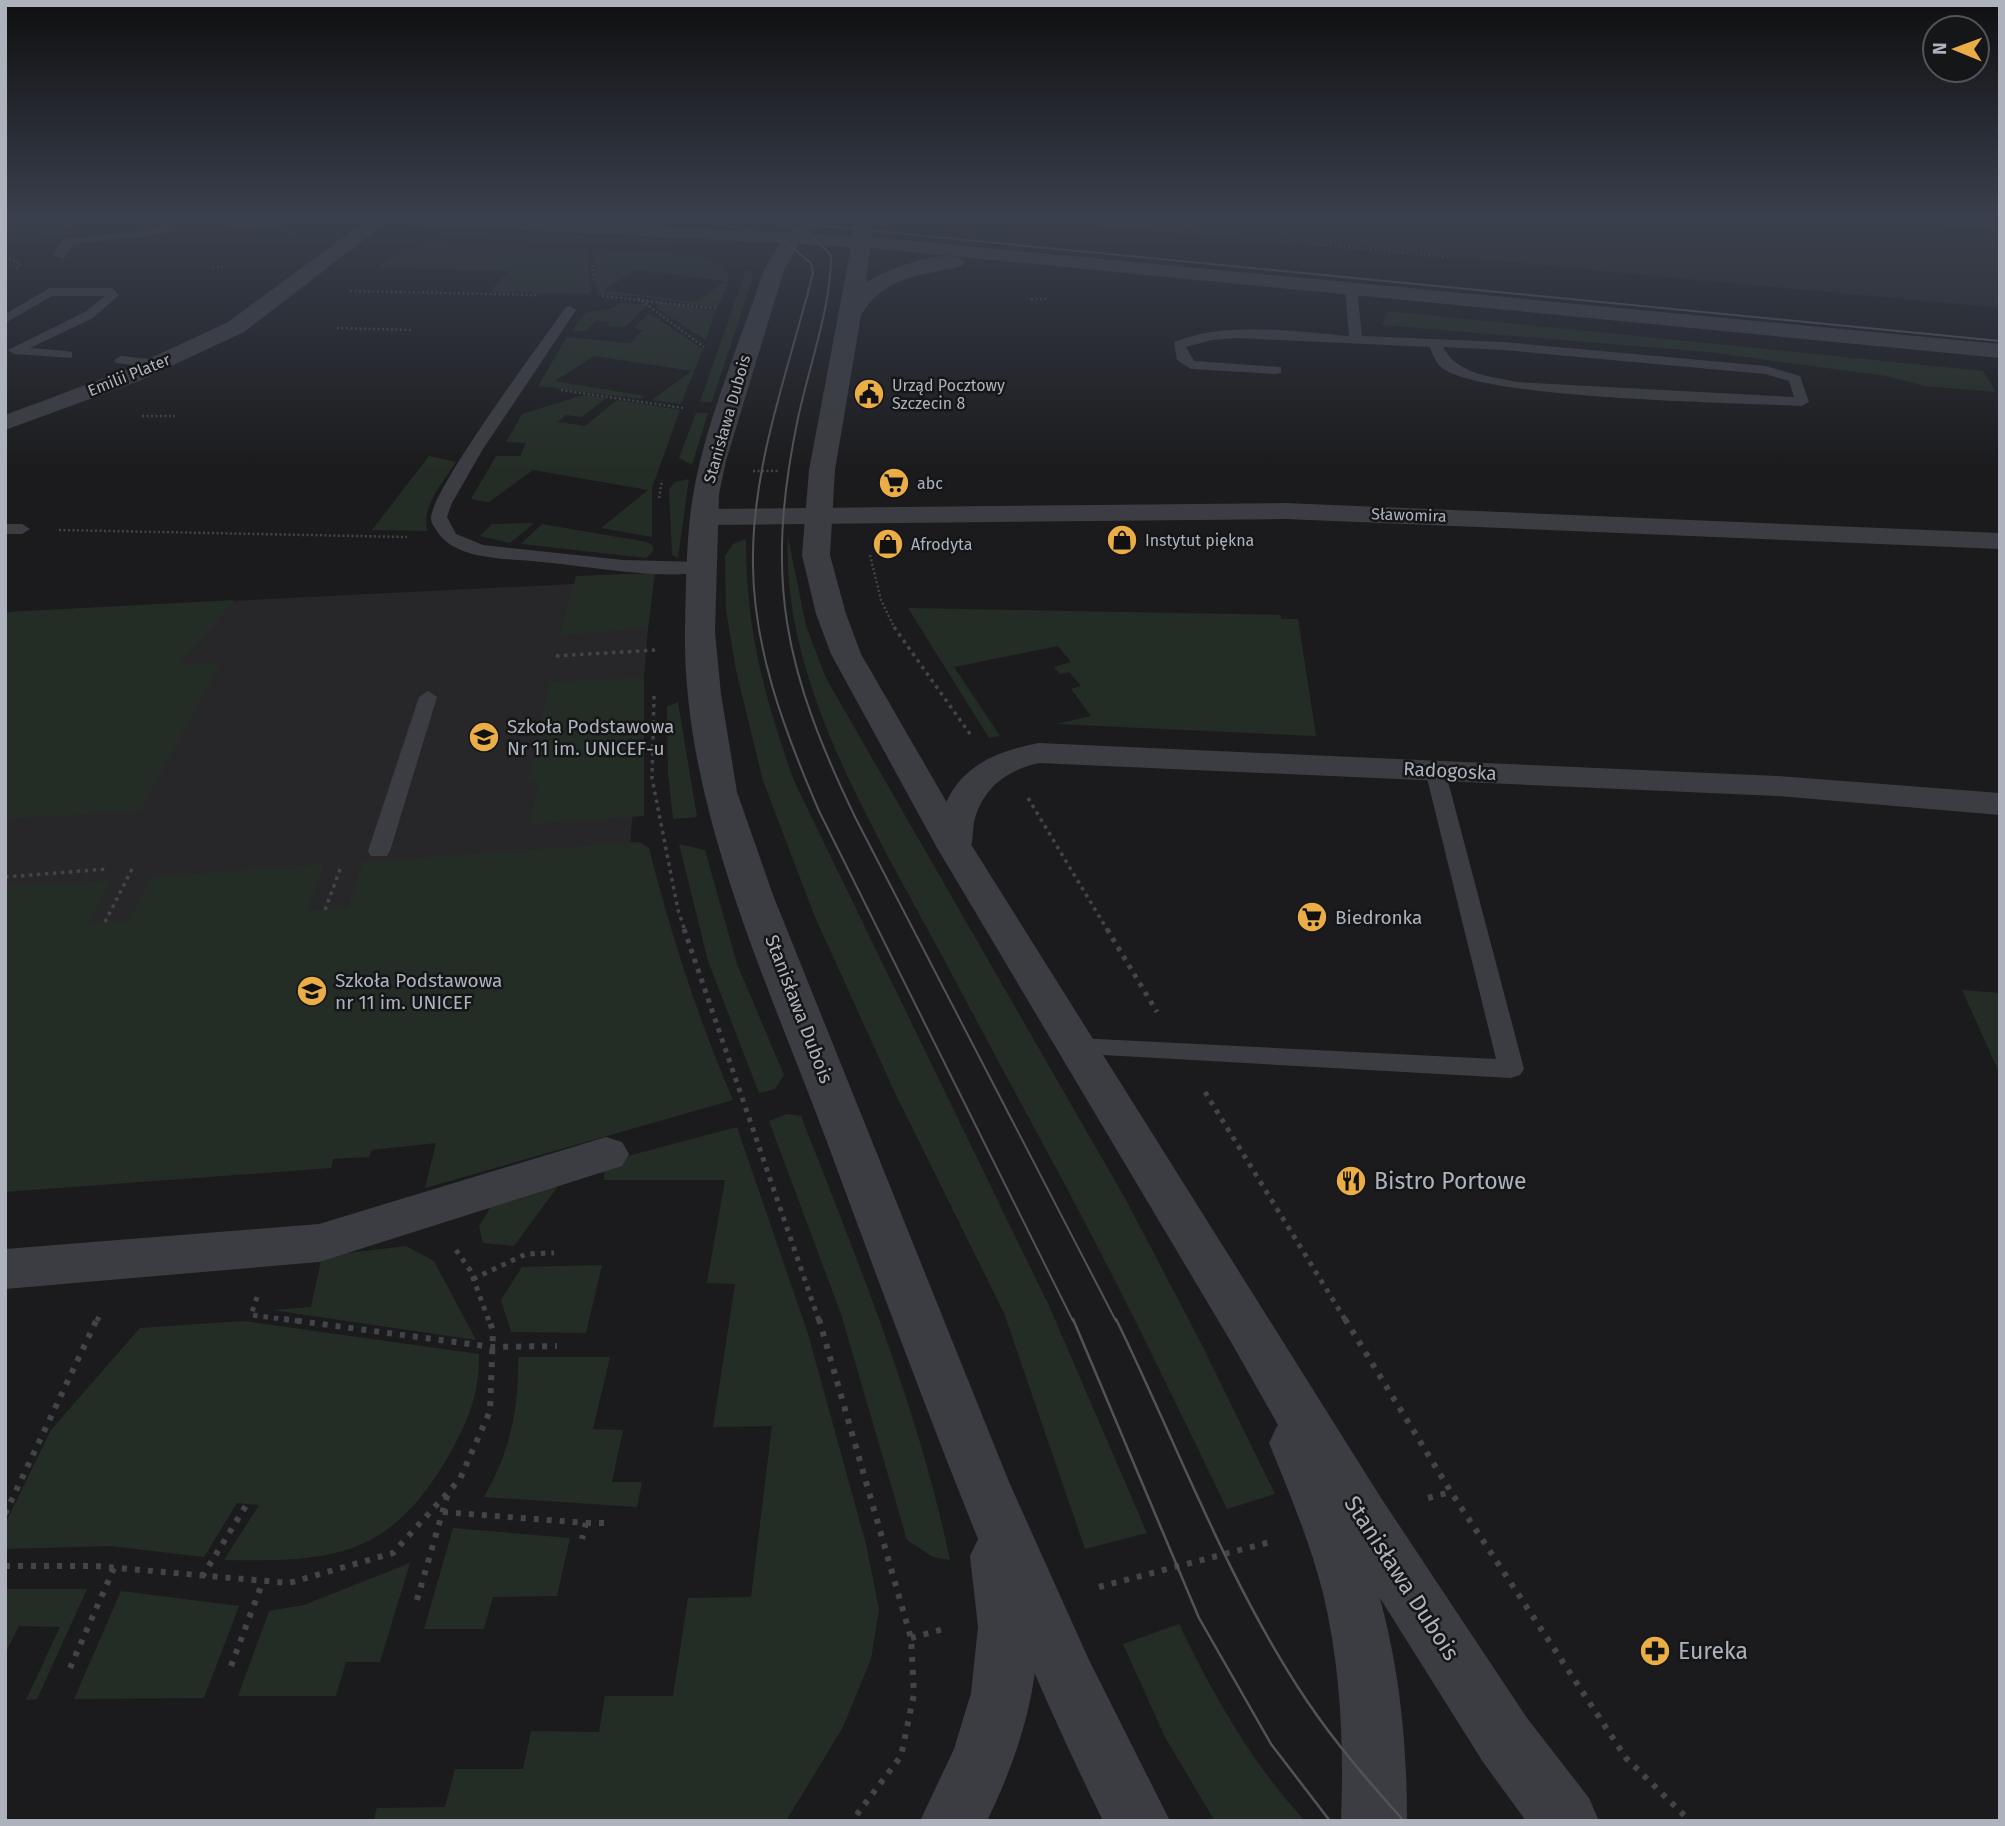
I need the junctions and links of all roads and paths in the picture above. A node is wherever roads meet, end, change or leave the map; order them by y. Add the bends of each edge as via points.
1 (36, 300) edge
2 (107, 300) edge
3 (274, 300) edge
4 (641, 300) edge
5 (654, 300) edge
6 (763, 300) edge
7 (852, 300) edge
8 (859, 300) edge
9 (1352, 300) edge
10 (1468, 300) edge
11 (570, 310) dead end
12 (723, 310) dead end
13 (850, 315) junction
14 (5, 319) edge
15 (337, 328) dead end
16 (413, 330) dead end
17 (1356, 340) junction
18 (1434, 343) junction
19 (9, 350) edge
20 (709, 350) dead end
21 (2000, 351) edge
22 (66, 355) dead end
23 (121, 360) dead end
24 (158, 364) junction
25 (1276, 370) dead end
26 (518, 386) junction
27 (688, 409) dead end
28 (142, 415) dead end
29 (174, 416) dead end
30 (5, 423) edge
31 (744, 471) dead end
32 (787, 471) dead end
33 (818, 515) junction
34 (704, 517) junction
35 (14, 529) edge
36 (419, 538) dead end
37 (2000, 541) edge
38 (871, 546) dead end
39 (701, 567) junction
40 (655, 650) dead end
41 (556, 656) dead end
42 (428, 697) dead end
43 (994, 769) junction
44 (1436, 770) junction
45 (2000, 804) edge
46 (954, 846) junction
47 (379, 850) dead end
48 (342, 864) dead end
49 (133, 867) dead end
50 (107, 869) dead end
51 (5, 877) edge
52 (324, 910) dead end
53 (105, 922) dead end
54 (1077, 1047) junction
55 (1181, 1052) junction
56 (606, 1154) dead end
57 (428, 1209) junction
58 (273, 1247) junction
59 (554, 1254) dead end
60 (126, 1259) junction
61 (5, 1269) edge
62 (473, 1279) junction
63 (1249, 1327) junction
64 (557, 1346) dead end
65 (492, 1347) junction
66 (981, 1482) junction
67 (448, 1492) junction
68 (1451, 1492) junction
69 (1428, 1498) dead end
70 (247, 1504) dead end
71 (443, 1512) junction
72 (5, 1514) edge
73 (586, 1522) junction
74 (606, 1523) dead end
75 (1284, 1538) dead end
76 (582, 1539) dead end
77 (5, 1566) edge
78 (114, 1568) junction
79 (201, 1578) junction
80 (263, 1581) junction
81 (1099, 1587) dead end
82 (417, 1600) dead end
83 (961, 1624) dead end
84 (232, 1666) dead end
85 (70, 1668) dead end
86 (852, 1821) edge
87 (953, 1821) edge
88 (1137, 1821) edge
89 (1374, 1821) edge
90 (1566, 1821) edge
91 (1690, 1821) edge

1 - 14 lane
2 - 19 lane via 89,315
3 - 24 street, Emilii Plater via 248,320
4 - 20 path
5 - 12 path
6 - 34 street, Stanisława Dubois via 713,461
7 - 13 street, Stanisława Dubois
8 - 13 street
9 - 17 lane
10 - 21 street
11 - 26 lane
13 - 33 street, Stanisława Dubois
15 - 16 path
17 - 18 lane
17 - 25 lane via 1214,335 1188,338 1179,345 1191,365
18 - 18 lane via 1766,370 1795,379 1802,402 1517,386 1473,377 1445,364
19 - 22 lane
23 - 24 lane
24 - 30 street, Emilii Plater
26 - 27 path
26 - 39 lane via 442,506 441,526 450,537 499,552 661,568
28 - 29 path
31 - 32 path
33 - 34 street
33 - 37 street, Sławomira via 1295,512
33 - 46 street, Stanisława Dubois via 816,555 846,654
34 - 39 street, Stanisława Dubois
35 - 36 path
38 - 43 path via 870,571 885,615
39 - 66 street, Stanisława Dubois via 705,694 720,792 733,836
40 - 41 path
42 - 47 lane
43 - 44 street, Radogoska via 1039,753
43 - 46 street, Radogoska via 964,798 956,817
43 - 55 path via 1018,781
44 - 45 street, Radogoska via 1822,789
44 - 55 lane via 1511,1069
46 - 54 street, Stanisława Dubois
48 - 52 path
49 - 53 path
50 - 51 path
54 - 55 lane
54 - 63 street, Stanisława Dubois
55 - 68 path
56 - 57 street
57 - 58 street via 319,1242
57 - 62 path
58 - 60 street
58 - 65 path via 251,1315
59 - 62 path via 526,1254
60 - 61 street
60 - 72 path
62 - 65 path via 493,1331
63 - 89 street, Stanisława Dubois via 1330,1526 1356,1611 1372,1714
63 - 90 street, Stanisława Dubois via 1361,1517 1505,1740
64 - 65 path
65 - 67 path via 491,1411 460,1479
66 - 87 street, Stanisława Dubois via 1003,1574 1008,1653 994,1729
66 - 88 street, Stanisława Dubois via 1067,1682
67 - 71 path
67 - 80 path via 393,1553 289,1583
68 - 69 path
68 - 91 path via 1626,1759
70 - 79 path
71 - 73 path
71 - 82 path
73 - 74 path
73 - 76 path
75 - 81 path
77 - 78 path
78 - 79 path
78 - 85 path
79 - 80 path
80 - 84 path
83 - 86 path via 911,1638 914,1694 901,1756

